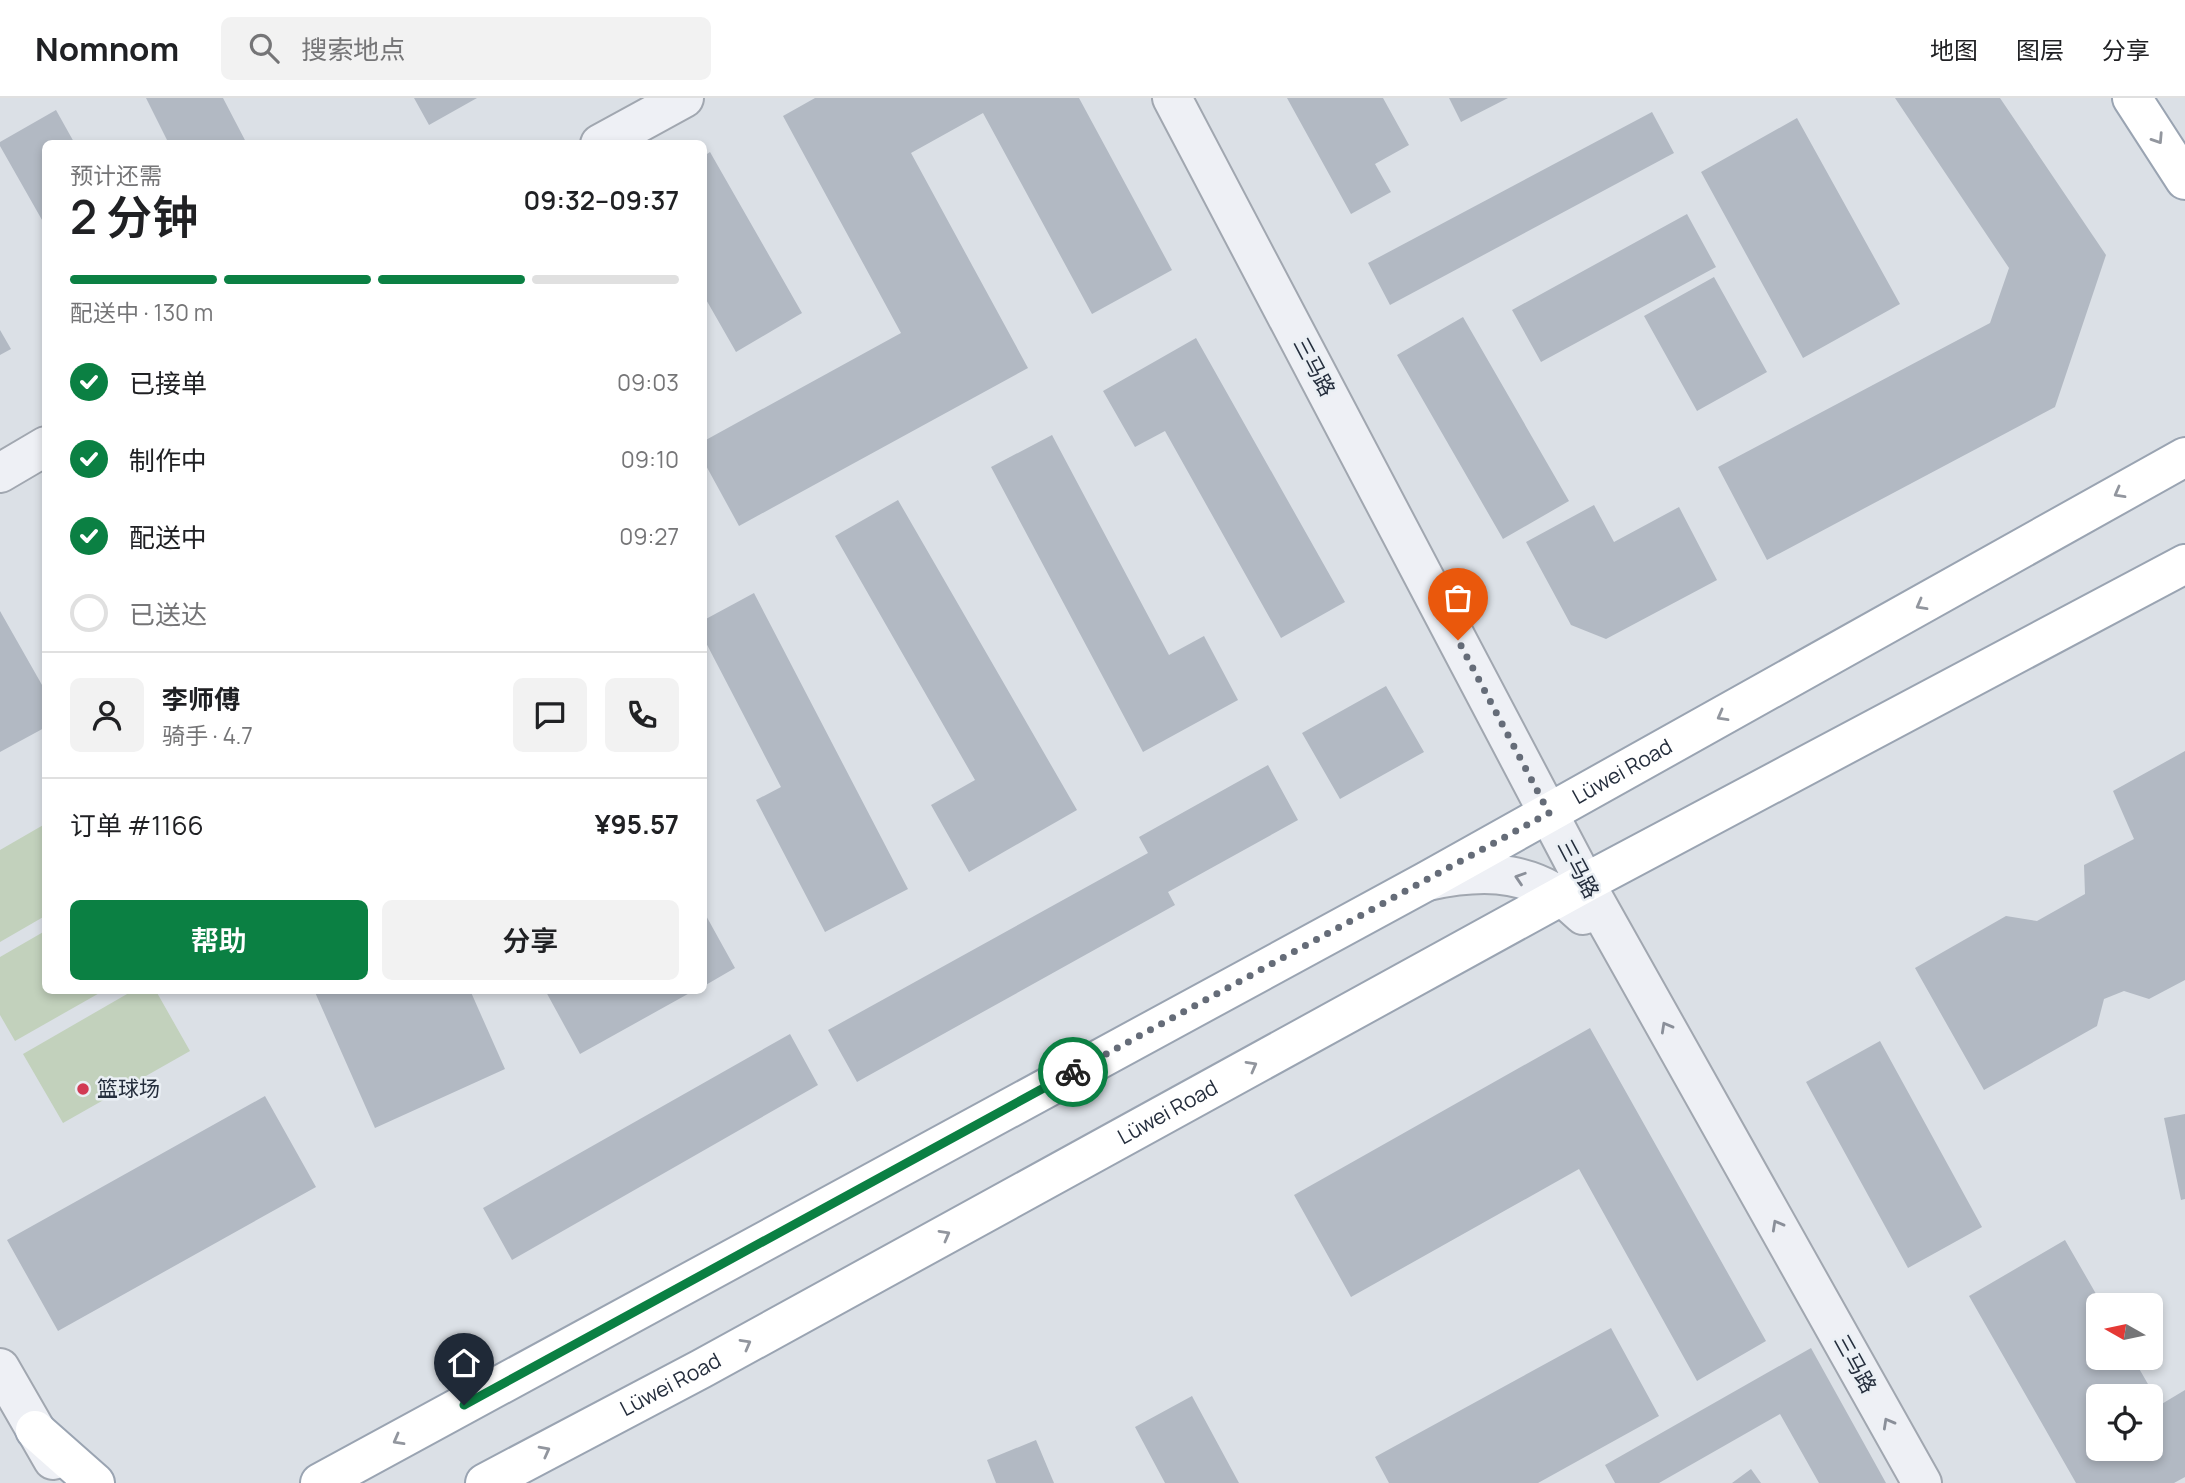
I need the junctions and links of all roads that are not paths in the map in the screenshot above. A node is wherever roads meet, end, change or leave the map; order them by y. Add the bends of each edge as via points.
1 (684, 98) edge
2 (1172, 98) edge
3 (2132, 98) edge
4 (607, 140) edge
5 (2185, 180) edge
6 (42, 448) edge
7 (2183, 458) edge
8 (0, 473) edge
9 (2185, 564) edge
10 (1549, 813) junction
11 (1427, 881) junction
12 (1574, 890) junction
13 (0, 1368) edge
14 (0, 1418) edge
15 (35, 1430) junction
16 (36, 1483) edge
17 (67, 1483) edge
18 (95, 1483) edge
19 (320, 1483) edge
20 (485, 1483) edge
21 (1922, 1483) edge

1 - 4 street
2 - 10 street, 三马路
3 -> 5 main road
6 - 8 street
7 -> 10 main road, Lüwei Road
9 - 12 main road, Lüwei Road
10 - 11 main road, Lüwei Road
10 - 12 street, 三马路
12 -> 11 street via 1514,875 1472,873
11 -> 19 main road, Lüwei Road
20 -> 12 main road, Lüwei Road
21 -> 12 street, 三马路 via 1643,986 1597,929
13 - 15 street
14 - 16 street
15 - 17 street
15 - 18 main road

